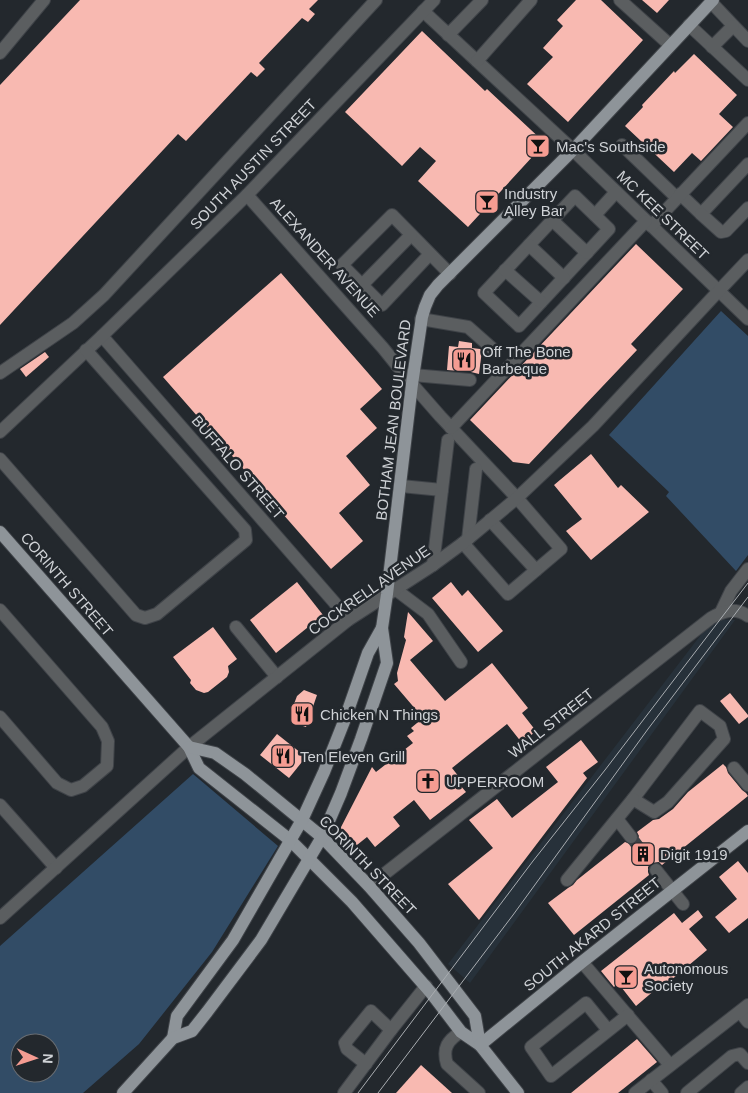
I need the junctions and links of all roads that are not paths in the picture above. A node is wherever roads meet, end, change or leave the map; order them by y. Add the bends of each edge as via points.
1 (44, 0) edge
2 (376, 0) edge
3 (434, 0) edge
4 (482, 0) edge
5 (531, 0) edge
6 (620, 0) edge
7 (712, 1) edge
8 (424, 11) junction
9 (689, 25) junction
10 (733, 26) junction
11 (448, 35) junction
12 (748, 41) edge
13 (670, 45) junction
14 (712, 47) junction
15 (0, 53) edge
16 (477, 61) junction
17 (748, 80) edge
18 (748, 123) edge
19 (622, 145) dead end
20 (573, 150) junction
21 (748, 164) edge
22 (616, 192) junction
23 (247, 195) junction
24 (678, 196) junction
25 (748, 208) edge
26 (701, 214) junction
27 (595, 215) junction
28 (552, 220) junction
29 (648, 223) junction
30 (411, 235) junction
31 (529, 245) junction
32 (586, 253) junction
33 (430, 254) junction
34 (748, 260) edge
35 (506, 270) junction
36 (450, 274) junction
37 (564, 278) junction
38 (362, 285) junction
39 (718, 291) junction
40 (541, 302) junction
41 (422, 319) junction
42 (748, 319) edge
43 (102, 336) junction
44 (86, 350) junction
45 (494, 350) dead end
46 (0, 373) edge
47 (413, 380) junction
48 (470, 380) dead end
49 (0, 432) edge
50 (450, 434) junction
51 (0, 459) edge
52 (476, 470) dead end
53 (401, 486) junction
54 (442, 490) junction
55 (517, 498) junction
56 (490, 520) junction
57 (0, 532) edge
58 (466, 541) junction
59 (433, 566) junction
60 (748, 568) edge
61 (536, 570) junction
62 (391, 592) junction
63 (0, 610) edge
64 (727, 612) junction
65 (748, 616) edge
66 (348, 620) junction
67 (236, 627) dead end
68 (382, 628) junction
69 (461, 662) dead end
70 (277, 677) junction
71 (0, 717) edge
72 (189, 747) junction
73 (734, 768) dead end
74 (748, 785) edge
75 (633, 799) junction
76 (0, 805) edge
77 (617, 818) junction
78 (302, 820) junction
79 (748, 831) edge
80 (322, 837) junction
81 (631, 837) tunnel mouth
82 (290, 840) junction
83 (309, 858) junction
84 (56, 868) junction
85 (656, 870) tunnel mouth
86 (567, 880) dead end
87 (369, 886) junction
88 (673, 891) junction
89 (684, 904) dead end
90 (0, 918) edge
91 (582, 962) junction
92 (426, 986) junction
93 (745, 1013) edge
94 (628, 1015) junction
95 (391, 1030) junction
96 (608, 1030) junction
97 (461, 1032) junction
98 (173, 1038) junction
99 (480, 1045) junction
100 (748, 1063) edge
101 (366, 1064) junction
102 (670, 1065) junction
103 (651, 1080) junction
104 (748, 1087) edge
105 (123, 1093) edge
106 (344, 1093) edge
107 (479, 1093) edge
108 (518, 1093) edge
109 (635, 1093) edge
110 (662, 1093) edge
111 (687, 1093) edge
112 (741, 1093) edge

1 - 15 street
2 - 46 street via 104,295 73,323
3 - 8 street, SOUTH AUSTIN STREET
4 - 11 street
5 - 16 street
6 - 13 street
7 - 9 main road, BOTHAM JEAN BOULEVARD
7 - 10 street
8 - 11 street, MC KEE STREET
8 - 23 street, SOUTH AUSTIN STREET
9 - 13 main road, BOTHAM JEAN BOULEVARD
9 - 14 street
10 - 12 street
10 - 14 street
11 - 16 street, MC KEE STREET
13 - 20 main road, BOTHAM JEAN BOULEVARD
14 - 17 street
16 - 20 street, MC KEE STREET
18 - 24 street
19 - 24 street
20 - 22 street, MC KEE STREET
20 - 36 main road, BOTHAM JEAN BOULEVARD
21 - 26 street
22 - 27 street
22 - 29 street, MC KEE STREET
23 - 43 street, SOUTH AUSTIN STREET
23 - 47 street, ALEXANDER AVENUE
24 - 26 street
24 - 29 street
25 - 26 street via 726,231 720,232
27 - 28 street via 575,196
27 - 32 street via 610,229
28 - 31 street
28 - 32 street
29 - 39 street, MC KEE STREET
29 - 50 street
30 - 33 street
30 - 38 street
30 - 38 street via 392,215 342,265
31 - 35 street
31 - 37 street
32 - 37 street
33 - 36 street
33 - 38 street via 382,305
34 - 39 street, COCKRELL AVENUE
35 - 40 street
35 - 40 street via 484,293 518,326
36 - 41 main road, BOTHAM JEAN BOULEVARD via 430,295
37 - 40 street
39 - 42 street, MC KEE STREET
39 - 55 street, COCKRELL AVENUE via 593,426
41 - 45 street via 468,327
41 - 47 main road, BOTHAM JEAN BOULEVARD
43 - 44 street, SOUTH AUSTIN STREET
43 - 66 street, BUFFALO STREET
44 - 49 street, SOUTH AUSTIN STREET
44 - 51 street via 245,530 246,540 157,614 145,618 136,615
47 - 48 street
47 - 50 street, ALEXANDER AVENUE
47 - 53 main road, BOTHAM JEAN BOULEVARD
50 - 54 street
50 - 55 street, ALEXANDER AVENUE
52 - 58 street
53 - 54 street
53 - 62 main road, BOTHAM JEAN BOULEVARD
54 - 59 street
55 - 56 street, COCKRELL AVENUE
55 - 61 street, ALEXANDER AVENUE via 561,549
56 - 58 street, COCKRELL AVENUE
56 - 61 street
57 - 72 main road, CORINTH STREET
58 - 59 street, COCKRELL AVENUE
58 - 61 street via 508,594
59 - 62 street, COCKRELL AVENUE
60 - 64 street via 731,591
62 - 66 street, COCKRELL AVENUE
62 - 68 main road, BOTHAM JEAN BOULEVARD
62 - 69 street via 428,614
63 - 71 street via 102,727 108,741 107,766 83,786 71,790 57,783
64 - 65 street
64 - 87 street, WALL STREET via 711,618
66 - 70 street, COCKRELL AVENUE
67 - 70 street
68 - 78 main road, BOTHAM JEAN BOULEVARD via 368,653 342,728
68 - 80 main road, BOTHAM JEAN BOULEVARD via 387,663
70 - 72 street, COCKRELL AVENUE
72 - 78 main road, CORINTH STREET via 215,753
72 - 82 main road, CORINTH STREET via 199,768
72 - 84 street, COCKRELL AVENUE
73 - 74 street
75 - 75 street via 654,812 668,802 724,739 720,726 700,711
75 - 77 street
76 - 84 street
77 - 81 street
77 - 86 street
78 - 80 main road, CORINTH STREET
78 - 82 main road, BOTHAM JEAN BOULEVARD
79 - 88 main road, SOUTH AKARD STREET
80 - 83 main road, BOTHAM JEAN BOULEVARD
80 - 87 main road, CORINTH STREET
82 - 83 main road, CORINTH STREET
82 - 98 main road, BOTHAM JEAN BOULEVARD via 233,940 177,1016
83 - 92 main road, CORINTH STREET
83 - 98 main road, BOTHAM JEAN BOULEVARD via 261,940 236,974 192,1031
84 - 90 street, COCKRELL AVENUE
85 - 88 street
87 - 99 main road, CORINTH STREET via 419,943 475,1016
88 - 89 street
88 - 91 main road, SOUTH AKARD STREET
91 - 94 street
91 - 99 main road, SOUTH AKARD STREET
92 - 95 street
92 - 97 main road, CORINTH STREET
93 - 102 street
94 - 96 street
94 - 102 street
95 - 101 street
95 - 101 street via 371,1011 345,1043 347,1049
96 - 96 street via 551,1076 531,1047 586,1003
97 - 99 main road, CORINTH STREET
97 - 107 street via 451,1038 445,1058
98 - 105 main road, BOTHAM JEAN BOULEVARD
99 - 108 main road, CORINTH STREET
100 - 111 street via 740,1054 732,1056
101 - 106 street
102 - 103 street
103 - 109 street
103 - 110 street
104 - 112 street

